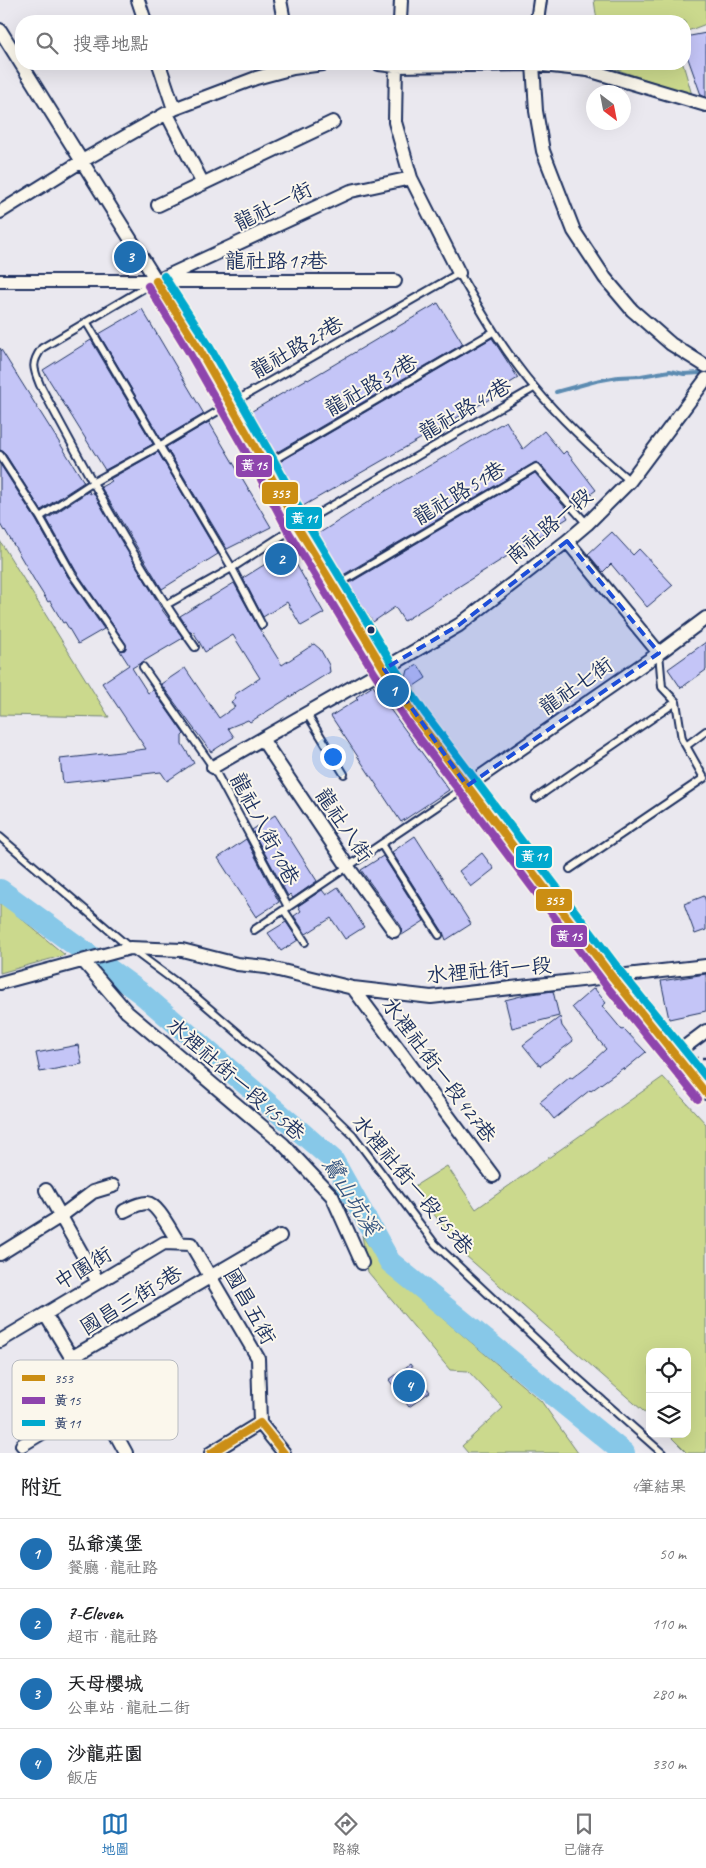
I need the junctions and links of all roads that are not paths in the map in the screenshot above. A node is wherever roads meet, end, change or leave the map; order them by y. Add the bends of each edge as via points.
1 (138, 0) edge
2 (280, 0) edge
3 (401, 0) edge
4 (540, 0) edge
5 (143, 15) edge
6 (283, 15) edge
7 (400, 15) edge
8 (539, 15) edge
9 (0, 30) edge
10 (15, 54) edge
11 (25, 70) edge
12 (160, 70) edge
13 (281, 70) edge
14 (396, 70) edge
15 (533, 70) edge
16 (588, 70) edge
17 (706, 105) edge
18 (171, 112) junction
19 (333, 122) dead end
20 (82, 162) junction
21 (411, 178) junction
22 (203, 184) junction
23 (158, 205) dead end
24 (0, 212) edge
25 (459, 273) junction
26 (156, 280) junction
27 (0, 281) edge
28 (396, 281) dead end
29 (87, 323) junction
30 (494, 332) junction
31 (706, 366) edge
32 (706, 379) edge
33 (534, 388) junction
34 (230, 404) junction
35 (159, 446) junction
36 (0, 455) edge
37 (265, 465) junction
38 (630, 481) junction
39 (92, 483) junction
40 (40, 517) junction
41 (587, 524) junction
42 (297, 526) junction
43 (567, 540) junction
44 (232, 568) junction
45 (333, 587) junction
46 (166, 605) junction
47 (706, 618) edge
48 (262, 625) dead end
49 (122, 646) dead end
50 (195, 646) dead end
51 (659, 653) junction
52 (143, 666) dead end
53 (384, 669) junction
54 (676, 702) junction
55 (307, 714) junction
56 (706, 731) edge
57 (262, 739) junction
58 (686, 746) junction
59 (213, 766) junction
60 (344, 774) dead end
61 (467, 786) junction
62 (536, 798) dead end
63 (0, 837) edge
64 (381, 844) junction
65 (348, 868) junction
66 (570, 869) dead end
67 (286, 909) junction
68 (254, 930) dead end
69 (394, 931) dead end
70 (439, 935) dead end
71 (305, 942) dead end
72 (130, 948) junction
73 (84, 962) junction
74 (706, 966) edge
75 (614, 978) junction
76 (0, 983) edge
77 (353, 988) junction
78 (706, 1032) edge
79 (674, 1055) junction
80 (706, 1093) edge
81 (493, 1176) dead end
82 (112, 1186) dead end
83 (46, 1190) dead end
84 (124, 1211) dead end
85 (61, 1216) junction
86 (280, 1236) dead end
87 (185, 1244) junction
88 (0, 1254) edge
89 (362, 1263) dead end
90 (210, 1276) junction
91 (98, 1282) junction
92 (45, 1314) junction
93 (0, 1341) edge
94 (71, 1358) joint
95 (260, 1423) junction
96 (30, 1440) edge
97 (119, 1440) edge
98 (22, 1445) dead end
99 (126, 1453) edge
100 (210, 1453) edge
101 (284, 1453) edge
102 (662, 1453) edge

1 - 5 street
2 - 6 street
3 - 7 street
4 - 8 street
9 - 10 street
11 - 20 street
12 - 18 street
13 - 18 street
14 - 21 street via 396,122
15 - 31 street via 543,151 574,231 605,278 632,310 671,344
16 - 17 street
18 - 20 street
18 - 22 street
19 - 22 street
20 - 24 street
20 - 26 street
21 - 25 street
21 - 26 street, 龍社一街 via 351,191
22 - 23 street
25 - 30 lane
25 - 34 lane, 龍社路27巷
26 - 27 street, 龍社路17巷
26 - 28 street, 龍社路17巷
26 - 29 lane
26 - 34 street
29 - 35 lane
29 - 39 lane via 42,348 34,358 34,368
30 - 33 lane
30 - 37 lane, 龍社路31巷
32 - 38 street, 南社路一段
33 - 38 lane, 龍社路41巷 via 595,452
33 - 42 lane, 龍社路41巷
34 - 35 lane, 龍社路27巷
34 - 37 street
35 - 39 lane, 龍社路27巷
35 - 44 lane
36 - 40 lane
37 - 42 street
38 - 41 street, 南社路一段
39 - 40 lane, 龍社路27巷
39 - 46 lane
40 - 49 lane via 72,574
41 - 43 street, 南社路一段
41 - 45 lane, 龍社路51巷 via 536,467
42 - 44 lane, 龍社路41巷
42 - 45 street
43 - 51 street
43 - 53 street, 南社路一段 via 459,624
44 - 46 lane, 龍社路41巷
44 - 48 lane
45 - 53 street
46 - 50 lane
47 - 51 street, 龍社七街
51 - 54 lane via 662,687
51 - 61 street, 龍社七街
52 - 59 lane, 龍社八街10巷
53 - 55 street
53 - 61 street
54 - 58 lane
54 - 62 lane
55 - 57 street
55 - 60 lane
56 - 58 lane
57 - 59 street
57 - 65 street, 龍社八街
58 - 66 lane via 704,778
59 - 67 lane, 龍社八街10巷
61 - 64 lane
61 - 75 street
63 - 72 lane, 水裡社街一段453巷
64 - 65 lane
64 - 70 lane
65 - 67 lane
65 - 69 street, 龍社八街
67 - 68 lane
67 - 71 lane, 龍社八街10巷
72 - 73 street, 水裡社街一段
72 - 77 street, 水裡社街一段 via 182,950
72 - 102 lane, 水裡社街一段453巷 via 196,997 322,1105 353,1135 435,1244
73 - 76 street
73 - 89 street, 水裡社街一段455巷 via 127,1012 283,1144 332,1196
74 - 75 street, 水裡社街一段
75 - 77 street, 水裡社街一段 via 431,998
75 - 79 street
77 - 81 street, 水裡社街一段427巷
78 - 79 street
79 - 80 street
82 - 85 street via 93,1192
83 - 85 street
84 - 87 street, 國昌五街 via 146,1203 155,1206
85 - 88 street
85 - 91 street
86 - 90 street, 國昌三街5巷
87 - 90 street, 國昌五街
87 - 91 street, 中園街 via 164,1243
90 - 94 street, 國昌三街5巷
90 - 95 street, 國昌五街 via 258,1358
91 - 92 street, 中園街
92 - 93 street, 中園街
92 - 94 street
95 - 100 street
95 - 101 street
96 - 98 street
97 - 99 street

